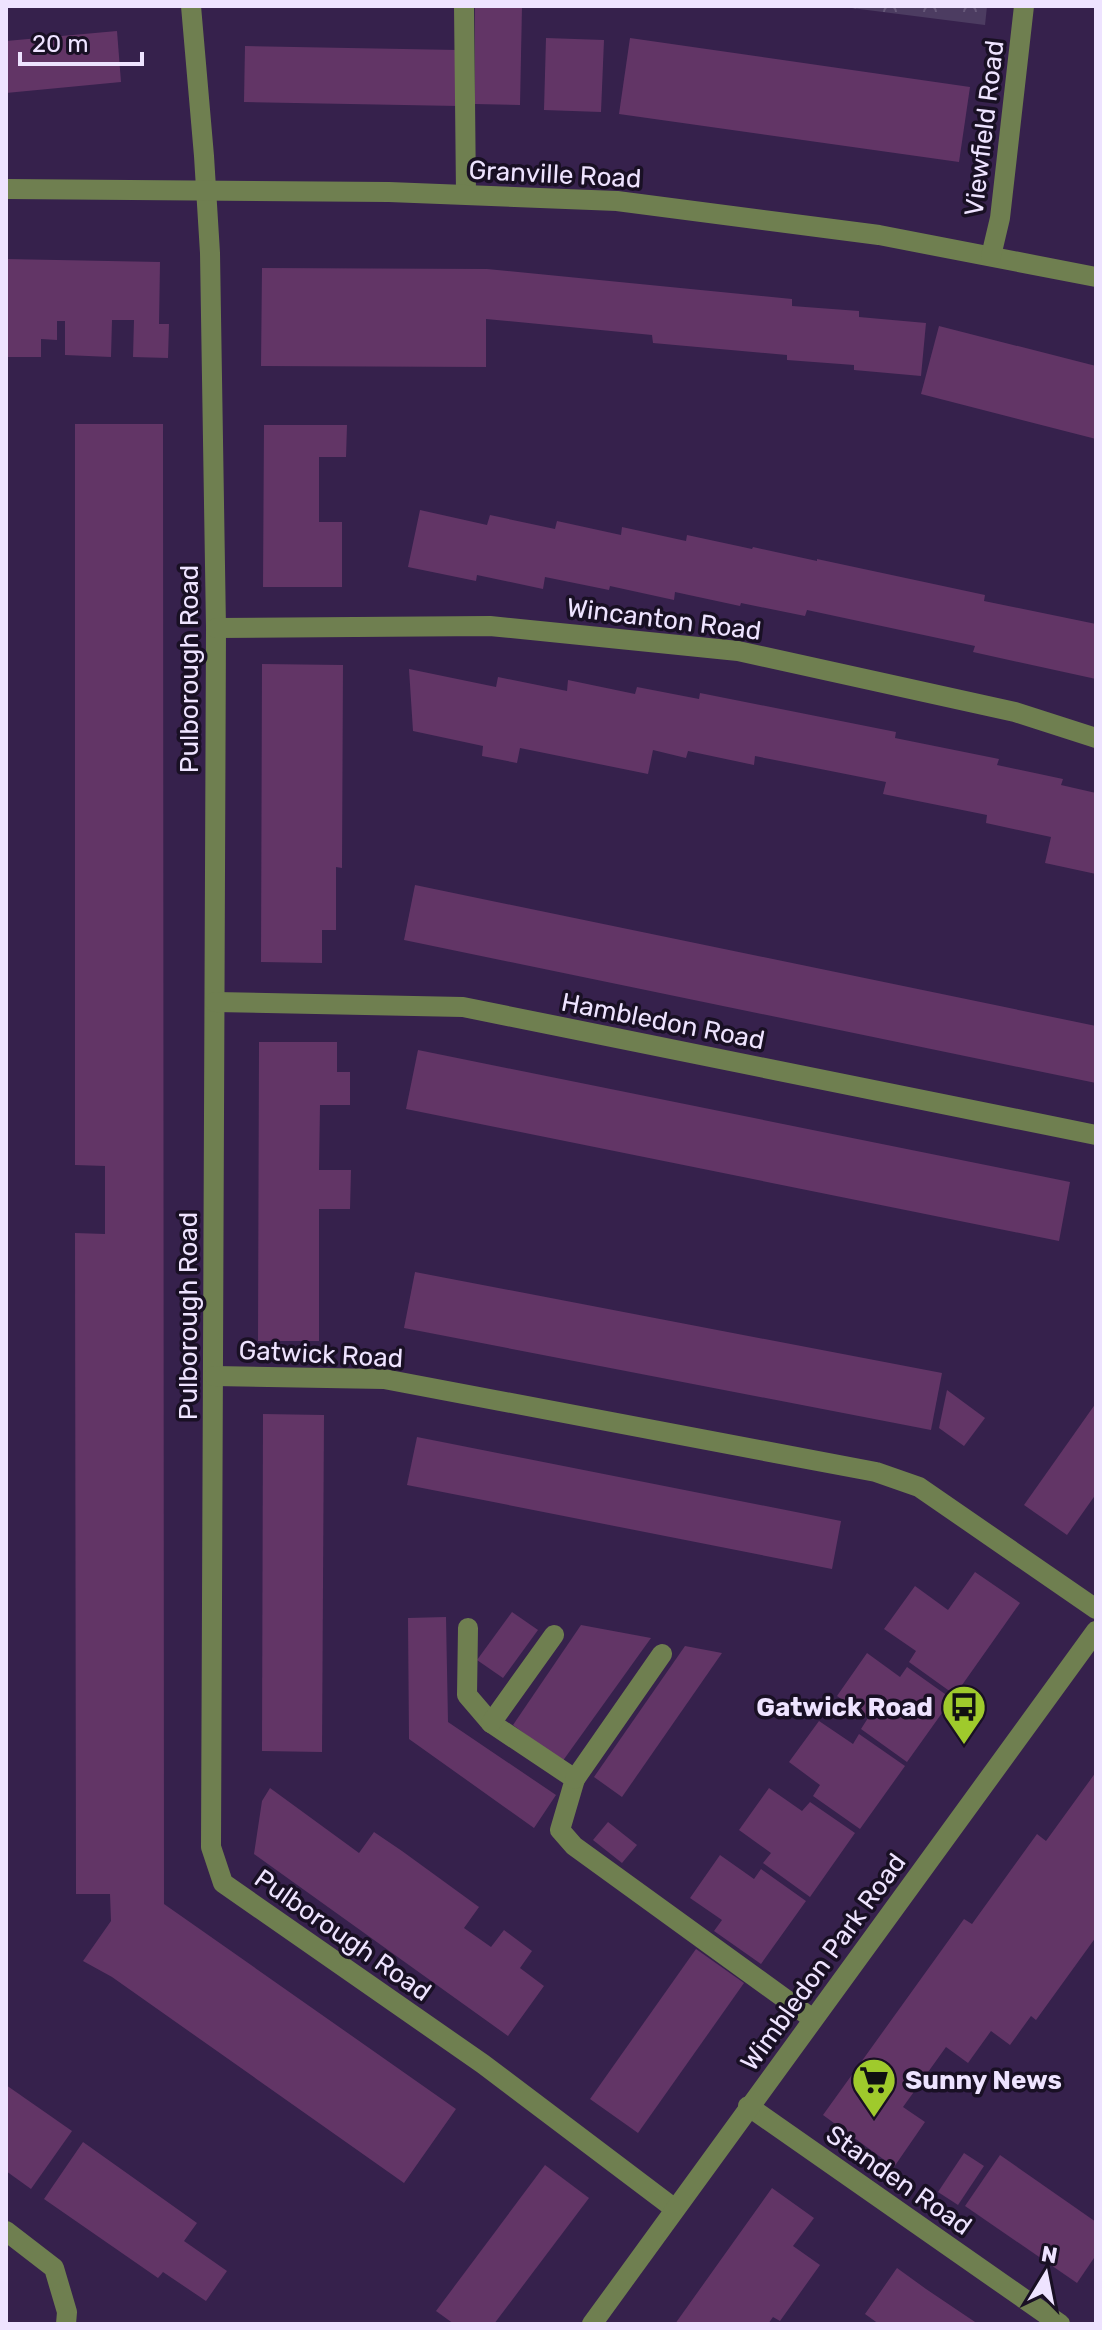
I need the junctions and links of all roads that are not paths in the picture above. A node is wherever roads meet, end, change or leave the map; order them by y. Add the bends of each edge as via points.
1 (191, 6) edge
2 (464, 6) edge
3 (1024, 6) edge
4 (6, 189) edge
5 (206, 191) junction
6 (466, 194) junction
7 (991, 256) junction
8 (1096, 277) edge
9 (216, 628) junction
10 (1096, 738) edge
11 (215, 1002) junction
12 (1096, 1135) edge
13 (214, 1376) junction
14 (1096, 1609) edge
15 (468, 1628) dead end
16 (1096, 1631) edge
17 (554, 1635) dead end
18 (662, 1654) dead end
19 (491, 1723) junction
20 (575, 1779) junction
21 (813, 2019) junction
22 (748, 2106) junction
23 (675, 2209) junction
24 (6, 2231) edge
25 (66, 2324) edge
26 (592, 2324) edge
27 (1060, 2324) edge

1 - 5 street, Pulborough Road
2 - 6 street
3 - 7 street, Viewfield Road
4 - 5 street, Granville Road
5 - 6 street, Granville Road
5 - 9 street, Pulborough Road
6 - 7 street, Granville Road via 632,203 879,235
7 - 8 street, Granville Road
9 - 10 street, Wincanton Road via 490,626 738,651 1015,712
9 - 11 street, Pulborough Road
11 - 12 street, Hambledon Road via 463,1007
11 - 13 street, Pulborough Road
13 - 14 street, Gatwick Road via 384,1379 876,1472 919,1487
13 - 23 street, Pulborough Road via 211,1847 223,1883 483,2064
15 - 19 street via 467,1695
16 - 21 street, Wimbledon Park Road
17 - 19 street
18 - 20 street
19 - 20 street
20 - 21 street via 560,1830 574,1846
21 - 22 street, Wimbledon Park Road
22 - 23 street, Wimbledon Park Road
22 - 27 street, Standen Road
23 - 26 street, Wimbledon Park Road
24 - 25 street via 54,2268

